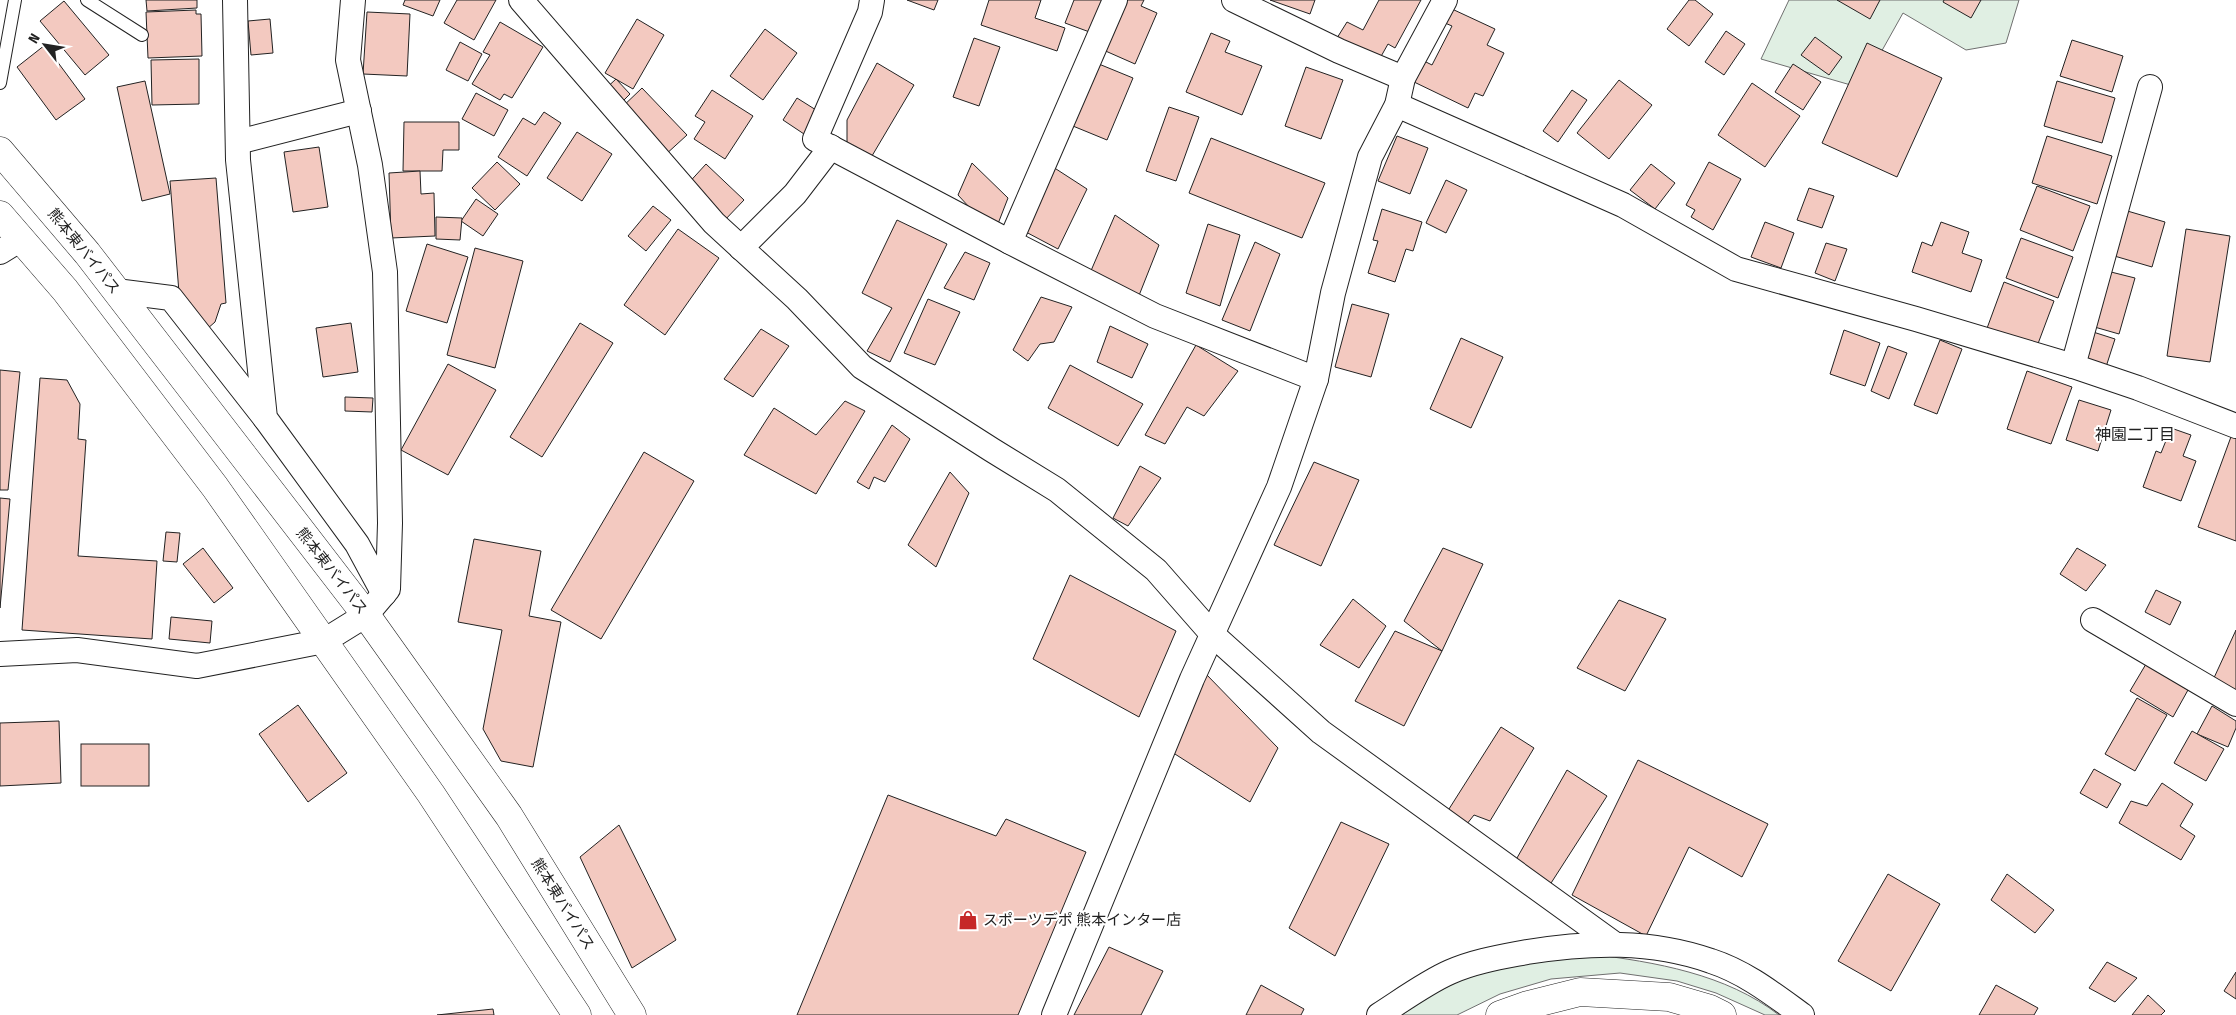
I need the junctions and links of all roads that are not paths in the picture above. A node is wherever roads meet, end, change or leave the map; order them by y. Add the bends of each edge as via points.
1 (15, 0) edge
2 (87, 0) edge
3 (235, 0) edge
4 (352, 0) edge
5 (520, 0) edge
6 (872, 0) edge
7 (1115, 0) edge
8 (1234, 0) edge
9 (1445, 0) edge
10 (142, 35) dead end
11 (1404, 78) junction
12 (0, 83) edge
13 (2150, 87) dead end
14 (1397, 104) junction
15 (359, 111) junction
16 (238, 142) junction
17 (831, 147) junction
18 (0, 151) edge
19 (0, 214) edge
20 (1010, 242) junction
21 (11, 246) edge
22 (741, 248) junction
23 (116, 291) junction
24 (2073, 366) junction
25 (1316, 379) junction
26 (265, 418) junction
27 (2236, 426) edge
28 (384, 594) junction
29 (366, 614) junction
30 (2093, 620) dead end
31 (1213, 635) junction
32 (324, 641) junction
33 (0, 654) edge
34 (2236, 704) edge
35 (1613, 943) junction
36 (577, 1015) edge
37 (632, 1015) edge
38 (1054, 1015) edge
39 (1379, 1015) edge
40 (1500, 1015) edge
41 (1722, 1015) edge
42 (1802, 1015) edge

1 - 12 lane
2 - 10 lane
3 - 16 street
4 - 15 street via 348,60
5 - 22 street via 714,223
6 - 17 street via 870,12 815,139
7 - 20 street
8 - 11 street via 1339,51
9 - 11 street
11 - 14 street
13 - 24 street
14 - 24 street via 1623,205 1736,269
14 - 25 street via 1370,156 1333,293
15 - 16 street
15 - 28 street via 385,272 390,523 388,589
16 - 26 street
17 - 20 street
17 - 22 street via 795,194
18 - 23 highway, 熊本東バイパス
19 - 21 highway
20 - 25 street via 1155,316
21 - 32 highway via 64,290 215,487
22 - 31 street via 797,299 862,367 1057,490 1156,570
23 - 26 street via 170,298
23 - 29 highway, 熊本東バイパス
24 - 27 street
25 - 31 street via 1279,487
26 - 28 street via 357,544
28 - 29 street
29 - 32 street
29 - 37 highway, 熊本東バイパス via 509,816
30 - 34 street
31 - 35 street via 1320,732
31 - 38 street
32 - 33 street via 197,666 77,650
32 - 36 highway via 431,794
35 - 39 street via 1488,959 1449,972
35 - 42 street via 1657,947 1712,961 1755,981
40 - 41 highway via 1580,992 1669,997

